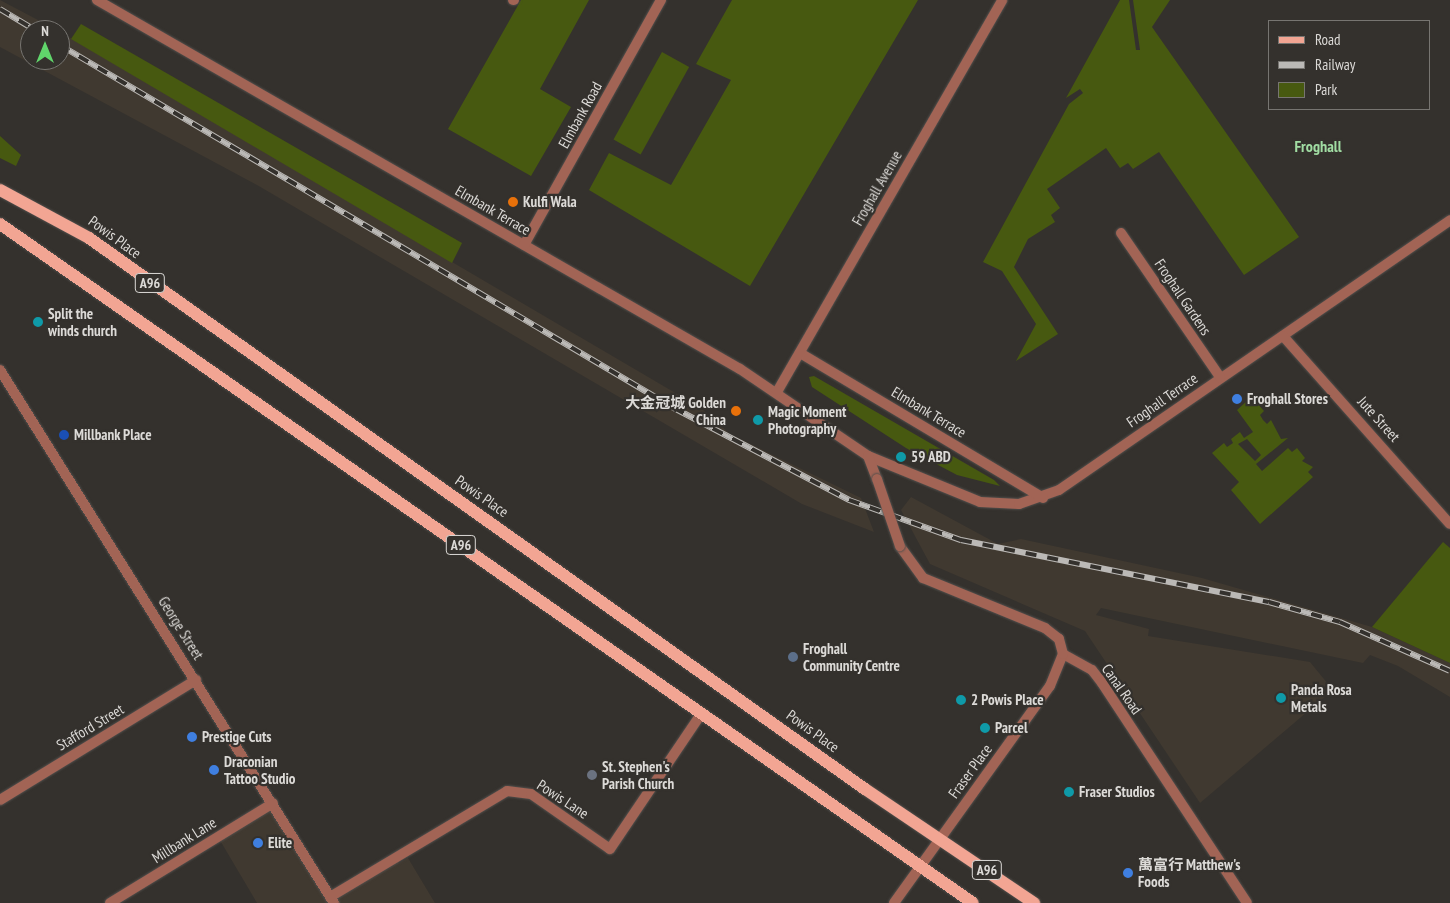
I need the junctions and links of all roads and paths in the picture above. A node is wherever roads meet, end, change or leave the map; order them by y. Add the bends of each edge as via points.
1 (97, 0) edge
2 (661, 0) edge
3 (1002, 0) edge
4 (0, 190) edge
5 (1450, 220) edge
6 (2, 227) edge
7 (1122, 233) dead end
8 (524, 245) junction
9 (1283, 336) junction
10 (800, 353) junction
11 (0, 370) edge
12 (1220, 377) junction
13 (776, 392) junction
14 (868, 456) junction
15 (1043, 498) junction
16 (1450, 524) edge
17 (1063, 654) junction
18 (196, 680) junction
19 (701, 714) junction
20 (0, 800) edge
21 (273, 803) junction
22 (941, 838) junction
23 (921, 866) junction
24 (332, 900) edge
25 (110, 903) edge
26 (894, 903) edge
27 (973, 903) edge
28 (1034, 903) edge
29 (1247, 903) edge

1 - 8 street, Elmbank Terrace
2 - 8 street, Elmbank Road
3 - 10 street, Froghall Avenue
4 - 22 main road, Powis Place / A96 via 90,238 871,793
5 - 9 street, Froghall Terrace
6 - 19 main road, A96
7 - 12 street, Froghall Gardens
8 - 13 street, Elmbank Terrace
9 - 12 street, Froghall Terrace
9 - 16 street, Jute Street
10 - 13 street, Froghall Avenue
10 - 15 street, Elmbank Terrace
11 - 18 street, George Street
12 - 15 street, Froghall Terrace
13 - 14 street, Elmbank Terrace
14 - 15 street, Froghall Terrace via 980,502 1019,504
14 - 17 street, bridge via 900,546 923,578 1045,628 1059,639
17 - 22 street, Fraser Place via 1050,686
17 - 29 street, Canal Road via 1092,670 1102,683
18 - 20 street, Stafford Street
18 - 21 street, George Street
19 - 23 main road, A96
19 - 24 street, Powis Lane via 610,849 531,794 506,791
21 - 24 street, George Street
21 - 25 street, Millbank Lane
22 - 23 street, Fraser Place
22 - 28 main road, A96
23 - 26 street, Fraser Place
23 - 27 main road, A96

